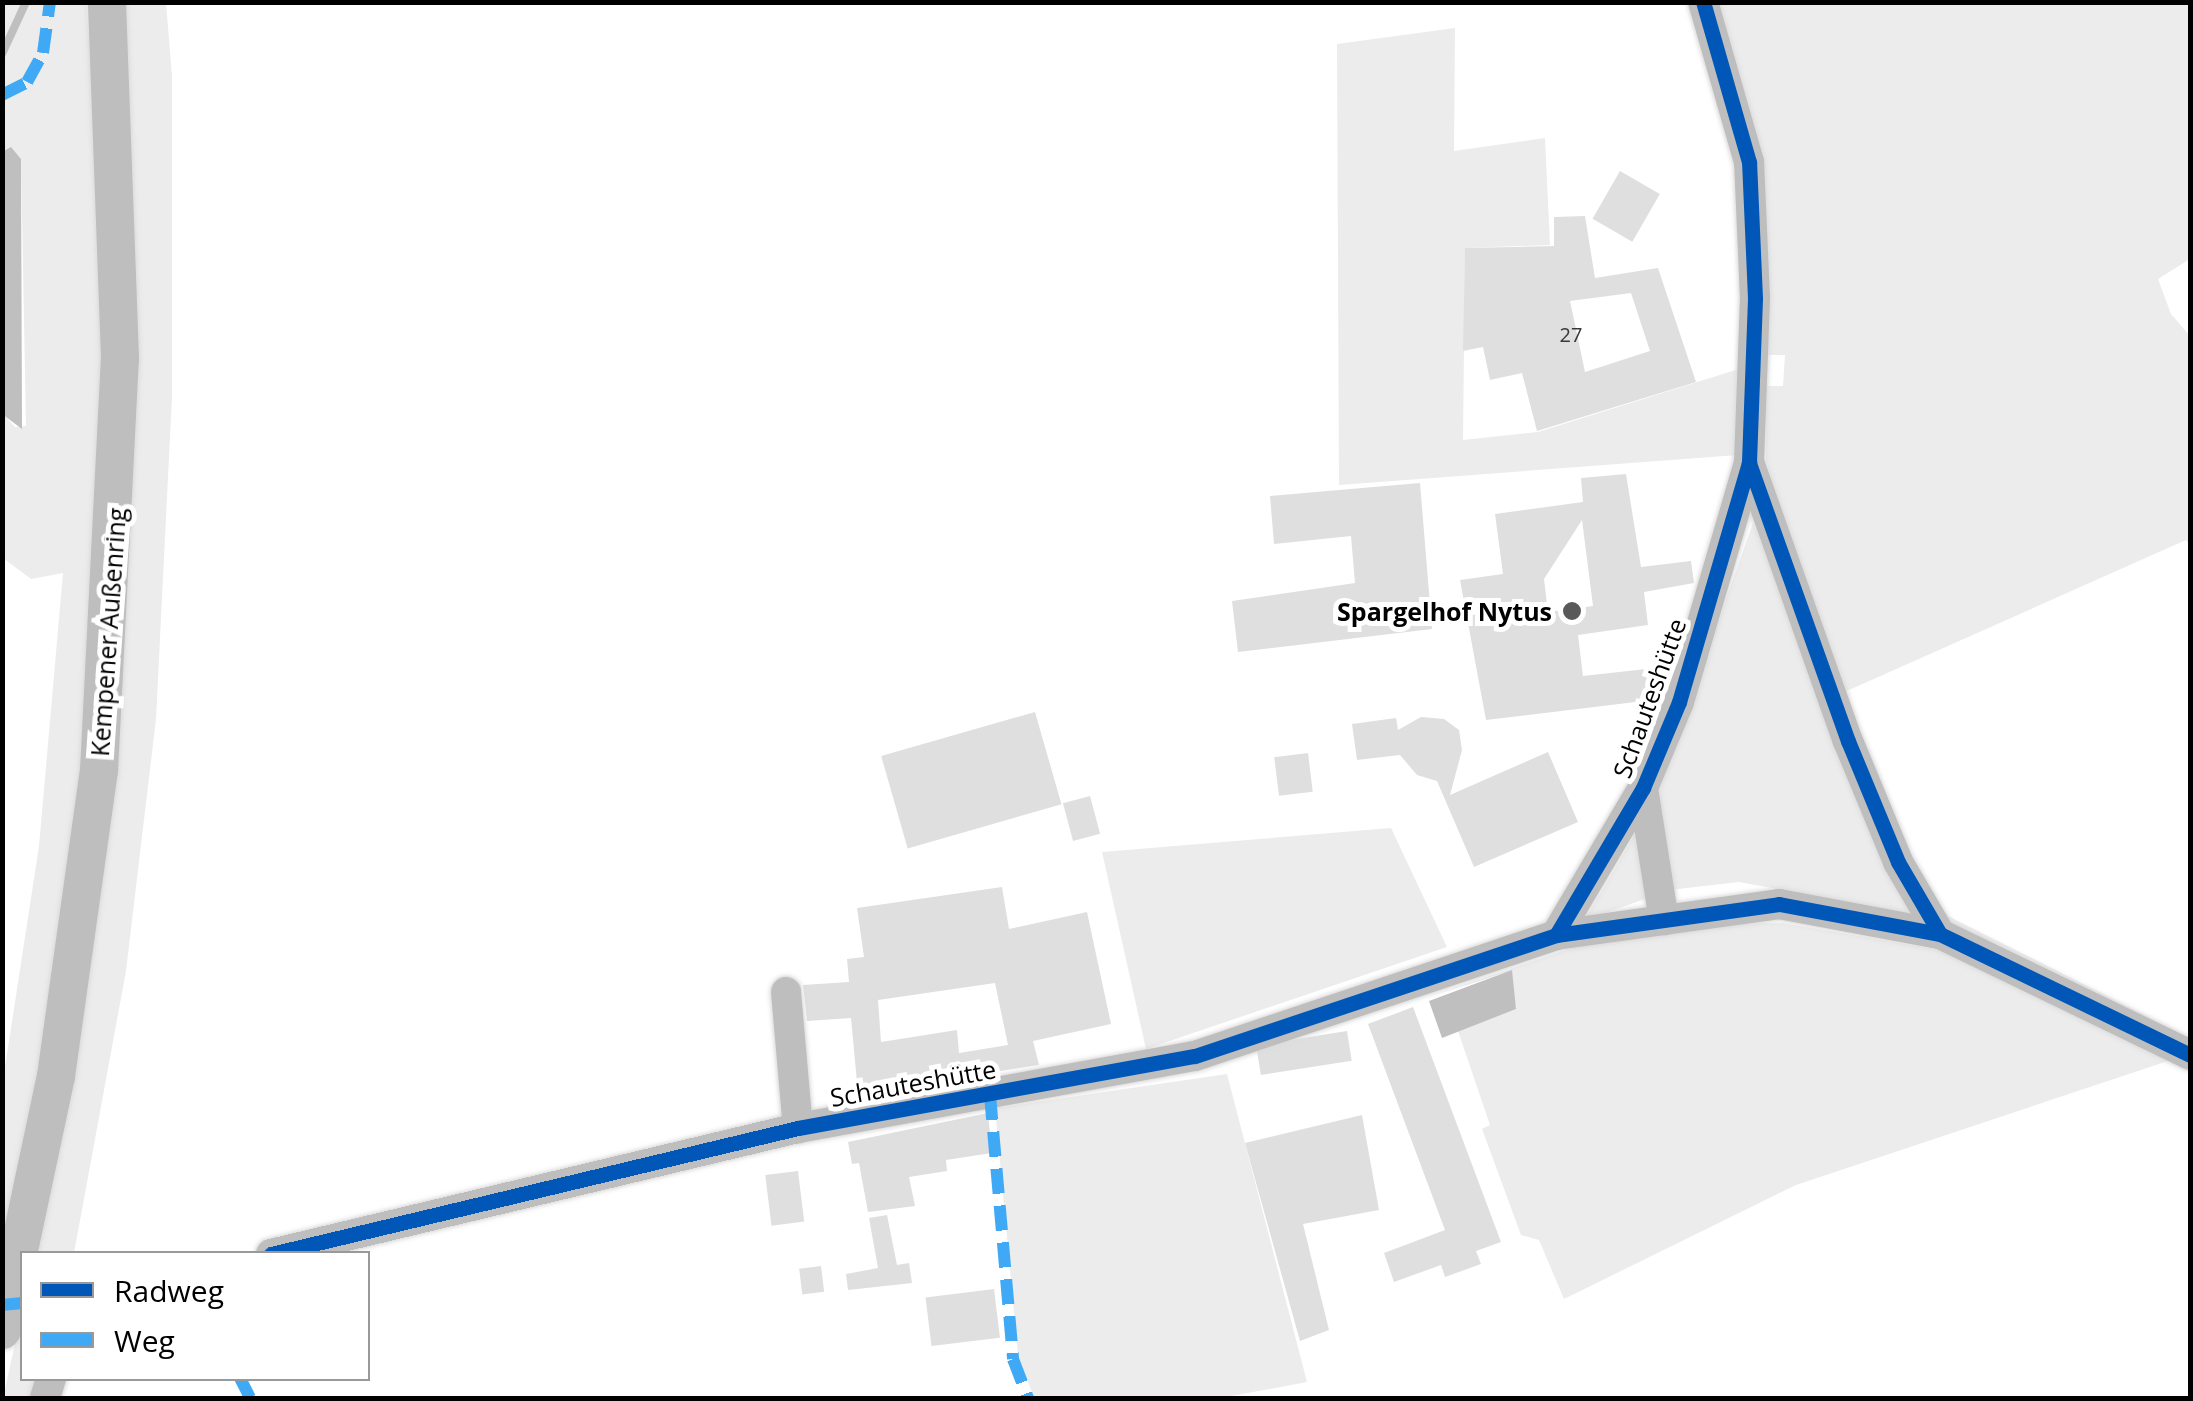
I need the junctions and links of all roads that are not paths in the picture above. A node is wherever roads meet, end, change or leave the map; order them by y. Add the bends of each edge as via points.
1 (107, 2) edge
2 (1703, 2) edge
3 (1749, 462) junction
4 (1643, 788) junction
5 (1664, 920) junction
6 (1940, 934) junction
7 (1556, 936) junction
8 (786, 992) dead end
9 (2190, 1054) edge
10 (798, 1128) junction
11 (22, 1251) edge
12 (284, 1251) edge
13 (20, 1260) edge
14 (2, 1330) edge

1 - 11 main road, Kempener Außenring via 120,358 114,574 89,864
2 - 3 street, Schauteshütte via 1748,162 1755,298
3 - 4 street, Schauteshütte via 1679,702
3 - 6 street, Schauteshütte via 1848,741 1898,862
4 - 5 street, Schauteshütte
4 - 7 street, Schauteshütte
5 - 6 street, Schauteshütte via 1779,904
5 - 7 street, Schauteshütte
6 - 9 street, Schauteshütte
7 - 10 street, Schauteshütte via 1195,1056
8 - 10 street
10 - 12 street, Schauteshütte
13 - 14 main road, Kempener Außenring

